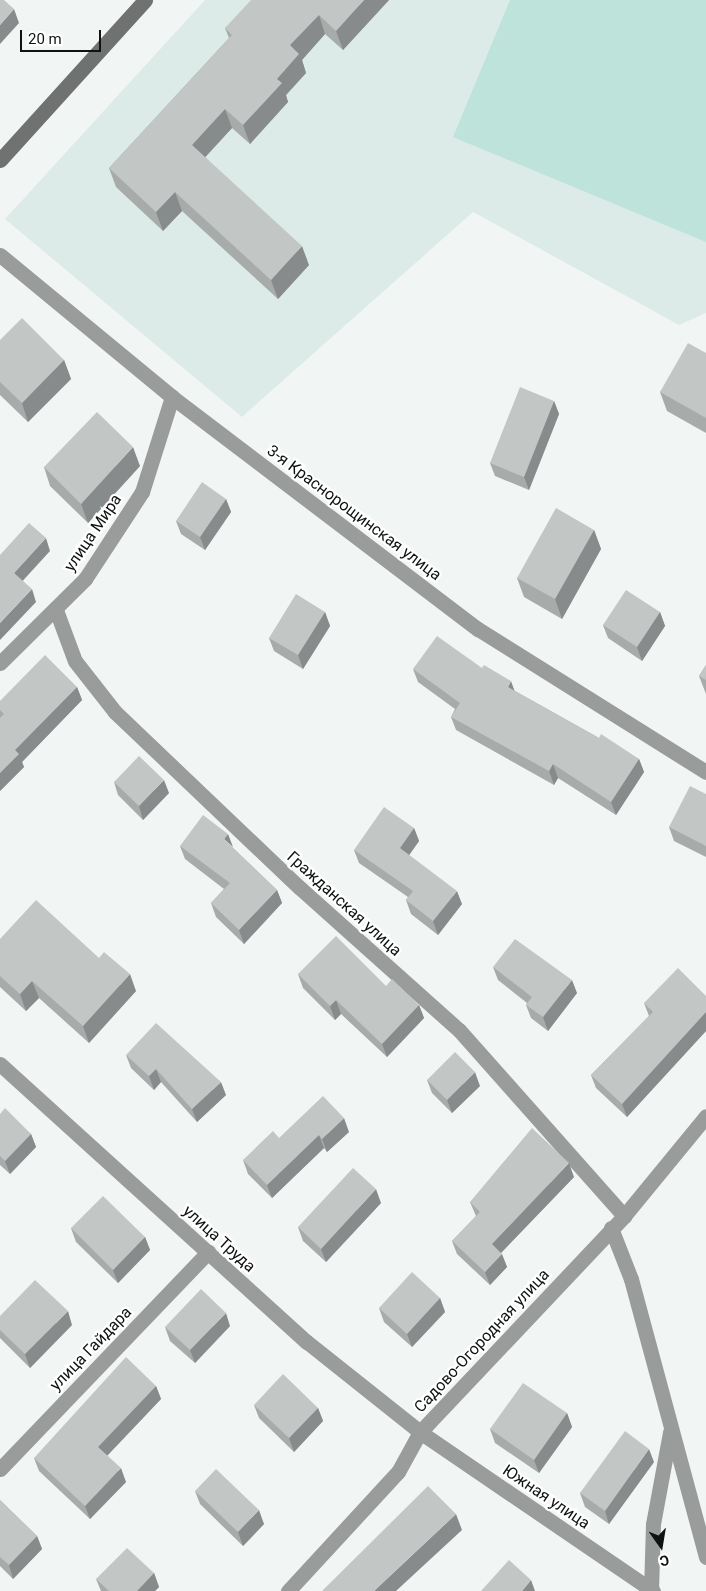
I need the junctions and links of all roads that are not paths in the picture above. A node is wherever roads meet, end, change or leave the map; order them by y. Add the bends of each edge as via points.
1 (145, 0) edge
2 (0, 160) edge
3 (0, 255) edge
4 (172, 397) junction
5 (56, 610) junction
6 (0, 663) edge
7 (706, 772) edge
8 (1, 1067) edge
9 (706, 1116) edge
10 (624, 1216) junction
11 (612, 1228) junction
12 (208, 1252) junction
13 (671, 1428) junction
14 (420, 1432) junction
15 (0, 1469) edge
16 (706, 1557) edge
17 (652, 1590) edge
18 (288, 1591) edge

1 - 2 street
3 - 4 street, 3-я Краснорощинская улица
4 - 5 street, улица Мира via 142,492 85,579
4 - 7 street, 3-я Краснорощинская улица via 478,629
5 - 6 street, улица Мира
5 - 10 street, Гражданская улица via 75,661 115,712 300,888 459,1030
8 - 12 street, улица Труда
9 - 10 street, Садово-Огородная улица
10 - 11 street, Садово-Огородная улица
11 - 13 street via 631,1279
11 - 14 street, Садово-Огородная улица
12 - 14 street, улица Труда via 307,1342
12 - 15 street, улица Гайдара
13 - 16 street
13 - 17 street via 653,1524
14 - 17 street, Южная улица
14 - 18 street, Садово-Огородная улица via 398,1472

